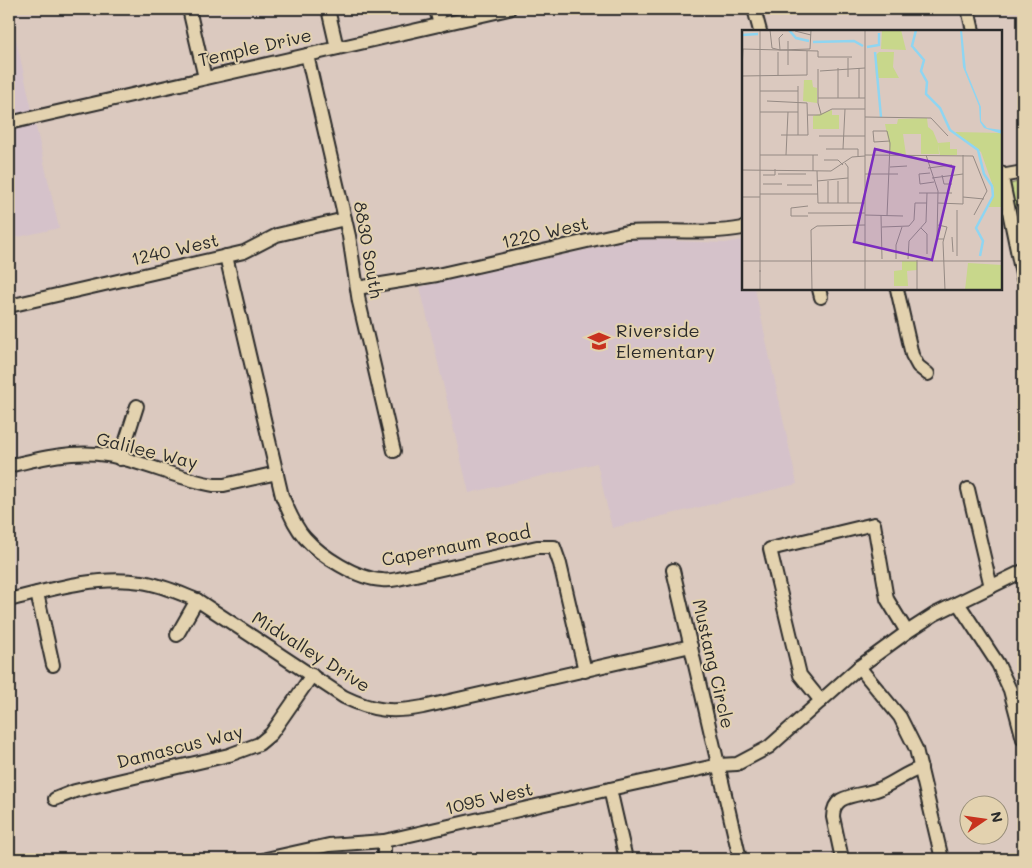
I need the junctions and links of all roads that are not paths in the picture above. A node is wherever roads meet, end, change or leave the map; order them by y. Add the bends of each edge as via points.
1 (189, 9) edge
2 (328, 9) edge
3 (436, 9) edge
4 (509, 9) edge
5 (754, 9) edge
6 (968, 9) edge
7 (440, 25) junction
8 (760, 30) edge
9 (973, 30) edge
10 (337, 48) junction
11 (307, 55) junction
12 (205, 78) junction
13 (9, 123) edge
14 (1023, 172) edge
15 (1002, 175) edge
16 (1002, 180) edge
17 (345, 219) junction
18 (742, 228) edge
19 (226, 256) junction
20 (1023, 279) edge
21 (357, 288) junction
22 (897, 290) edge
23 (9, 306) edge
24 (928, 374) dead end
25 (137, 406) dead end
26 (394, 451) dead end
27 (120, 459) junction
28 (9, 466) edge
29 (277, 473) junction
30 (968, 489) dead end
31 (673, 570) dead end
32 (1023, 572) edge
33 (991, 587) junction
34 (36, 593) junction
35 (9, 600) edge
36 (197, 600) junction
37 (958, 603) junction
38 (907, 632) junction
39 (177, 635) dead end
40 (691, 646) junction
41 (53, 665) dead end
42 (859, 667) junction
43 (585, 671) junction
44 (312, 675) junction
45 (821, 701) junction
46 (1023, 739) edge
47 (718, 765) junction
48 (921, 768) junction
49 (610, 789) junction
50 (55, 799) dead end
51 (384, 841) junction
52 (266, 859) edge
53 (384, 859) edge
54 (626, 859) edge
55 (740, 859) edge
56 (842, 859) edge
57 (942, 859) edge

1 - 12 street
2 - 10 street
3 - 7 street
4 - 7 street, Temple Drive
5 - 8 street
6 - 9 street
7 - 10 street, Temple Drive
10 - 11 street, Temple Drive
11 - 12 street, Temple Drive
11 - 17 street, 8830 South
12 - 13 street, Temple Drive
14 - 15 street
16 - 20 street
17 - 19 street, 1240 West via 277,235 249,250
17 - 21 street, 8830 South
18 - 21 street, 1220 West via 707,233 627,232 437,276
19 - 23 street, 1240 West
19 - 29 street, Capernaum Road
21 - 26 street, 8830 South
22 - 24 street via 912,355
25 - 27 street
27 - 28 street, Galilee Way via 108,455 71,453
27 - 29 street, Galilee Way via 214,485
29 - 43 street, Capernaum Road via 282,496 305,538 338,563 370,578 398,579 537,547 554,547
30 - 33 street
31 - 40 street, Mustang Circle
32 - 33 street, 1095 West
33 - 37 street, 1095 West
34 - 35 street, Midvalley Drive
34 - 36 street, Midvalley Drive via 119,580 171,589
34 - 41 street
36 - 39 street
36 - 44 street, Midvalley Drive
37 - 38 street, 1095 West
37 - 46 street via 998,664 1010,690
38 - 42 street, 1095 West
38 - 45 street via 887,599 874,524 770,549 800,675
40 - 43 street, Midvalley Drive
40 - 47 street, Mustang Circle
42 - 45 street, 1095 West
42 - 48 street via 900,717 916,749
43 - 44 street, Midvalley Drive via 402,711 361,705
44 - 50 street, Damascus Way via 271,734 259,744 229,755 75,791
45 - 47 street, 1095 West via 769,747 737,764
47 - 49 street, 1095 West
47 - 55 street, Mustang Circle
48 - 56 street via 903,774 881,788 837,804 832,817
48 - 57 street
49 - 51 street, 1095 West
49 - 54 street
51 - 52 street, 1095 West via 329,845
51 - 53 street

